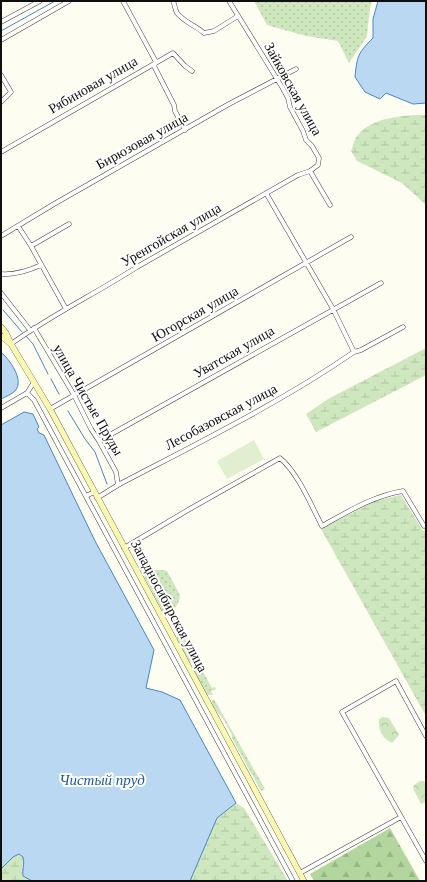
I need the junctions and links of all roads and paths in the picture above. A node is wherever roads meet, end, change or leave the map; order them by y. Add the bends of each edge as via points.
1 (40, 1) edge
2 (69, 1) edge
3 (122, 1) edge
4 (173, 1) edge
5 (229, 1) edge
6 (238, 16) junction
7 (1, 22) edge
8 (1, 40) edge
9 (156, 62) junction
10 (296, 69) dead end
11 (192, 71) dead end
12 (1, 75) edge
13 (276, 79) junction
14 (1, 102) edge
15 (185, 130) junction
16 (1, 152) edge
17 (310, 171) junction
18 (266, 193) junction
19 (330, 205) dead end
20 (69, 224) dead end
21 (18, 226) junction
22 (1, 236) edge
23 (351, 238) dead end
24 (31, 246) junction
25 (306, 263) junction
26 (41, 264) junction
27 (1, 274) edge
28 (381, 283) dead end
29 (1, 293) edge
30 (66, 309) junction
31 (333, 309) junction
32 (1, 327) edge
33 (403, 327) dead end
34 (32, 329) junction
35 (1, 336) edge
36 (11, 344) junction
37 (354, 352) junction
38 (34, 382) junction
39 (27, 393) junction
40 (74, 395) junction
41 (1, 408) edge
42 (50, 409) junction
43 (63, 435) junction
44 (55, 440) junction
45 (99, 441) junction
46 (78, 462) junction
47 (70, 466) junction
48 (118, 485) junction
49 (95, 495) junction
50 (86, 496) junction
51 (426, 525) edge
52 (124, 548) junction
53 (147, 593) junction
54 (140, 595) junction
55 (182, 656) junction
56 (174, 660) junction
57 (216, 719) junction
58 (208, 723) junction
59 (426, 736) edge
60 (401, 818) junction
61 (426, 861) edge
62 (300, 873) junction
63 (294, 881) edge
64 (304, 881) edge

1 - 7 street
2 - 8 street
3 - 9 street
4 - 6 street via 176,12 204,33 214,31
5 - 6 street, Зайковская улица
6 - 13 street, Зайковская улица
9 - 11 street, Рябиновая улица via 173,53
9 - 15 street via 154,66
9 - 16 street, Рябиновая улица
10 - 13 street, Бирюзовая улица
12 - 14 street via 11,92
13 - 15 street, Бирюзовая улица
13 - 17 street, Зайковская улица via 288,98 306,140 319,158 318,165
15 - 21 street, Бирюзовая улица
17 - 18 street, Уренгойская улица
17 - 19 street
18 - 25 street
18 - 30 street, Уренгойская улица
20 - 24 street
21 - 22 street, Бирюзовая улица
21 - 24 street
23 - 25 street, Югорская улица
24 - 26 street
25 - 31 street
25 - 40 street, Югорская улица
26 - 27 street via 18,274
26 - 30 street
28 - 31 street, Уватская улица
29 - 34 street, улица Чистые Пруды
30 - 34 street, Уренгойская улица
31 - 37 street
31 - 45 street, Уватская улица
32 - 36 main road, Западносибирская улица
33 - 37 street, Лесобазовская улица
34 - 36 street, Уренгойская улица
34 - 40 street, улица Чистые Пруды
35 - 36 main road, Западносибирская улица
36 - 38 main road, Западносибирская улица
37 - 48 street, Лесобазовская улица via 293,391
38 - 39 street
38 - 42 main road, Западносибирская улица
39 - 41 street
39 - 44 street via 34,400
40 - 42 street, Югорская улица
40 - 45 street, улица Чистые Пруды
42 - 43 main road, Западносибирская улица
43 - 44 street
43 - 46 main road, Западносибирская улица
44 - 47 street
45 - 48 street, улица Чистые Пруды via 116,472
46 - 47 street
46 - 49 main road, Западносибирская улица
47 - 50 street
48 - 49 street, Лесобазовская улица
49 - 50 street, Лесобазовская улица
49 - 52 main road, Западносибирская улица
50 - 54 street
51 - 52 street via 424,526 403,491 366,502 322,526 295,476 280,458
52 - 53 main road, Западносибирская улица
53 - 54 street
53 - 55 main road, Западносибирская улица
54 - 56 street
55 - 56 street
55 - 57 main road, Западносибирская улица
56 - 58 street
57 - 58 street
57 - 62 main road, Западносибирская улица
58 - 63 street
59 - 60 street via 396,681 342,712
60 - 61 street
60 - 62 street
62 - 64 main road, Западносибирская улица

